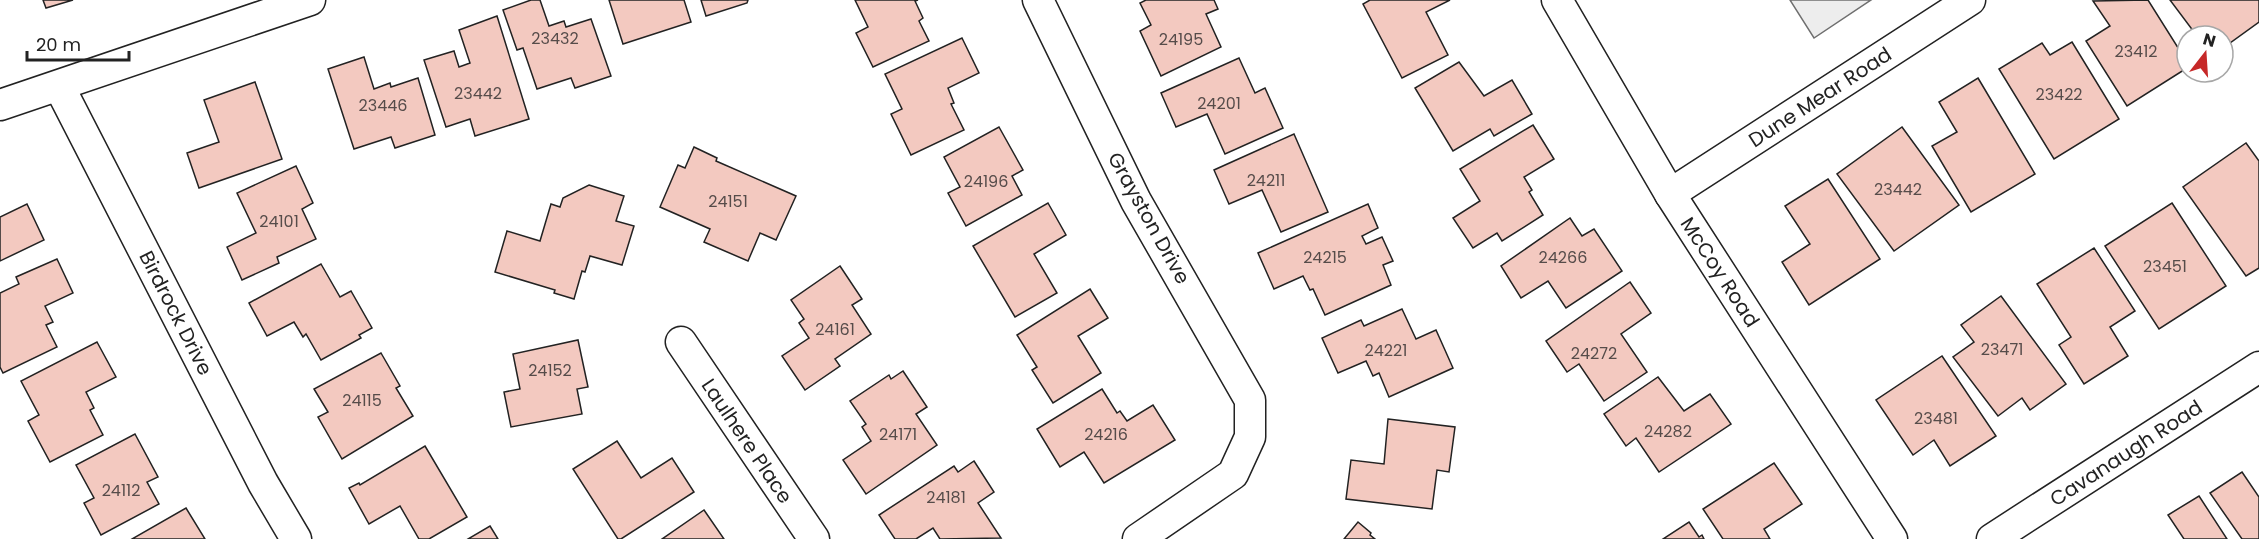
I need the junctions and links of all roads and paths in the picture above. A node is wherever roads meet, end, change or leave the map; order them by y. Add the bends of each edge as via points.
1 (310, 0) edge
2 (1038, 0) edge
3 (1557, 0) edge
4 (1970, 0) edge
5 (59, 86) junction
6 (0, 105) edge
7 (1670, 194) junction
8 (681, 342) dead end
9 (2259, 367) edge
10 (296, 539) edge
11 (814, 539) edge
12 (1138, 539) edge
13 (1892, 539) edge
14 (1992, 539) edge

1 - 5 street
2 - 12 street, Grayston Drive via 1136,201 1250,400 1250,437 1233,474
3 - 7 street, McCoy Road
4 - 7 street, Dune Mear Road
5 - 6 street
5 - 10 street, Birdrock Drive via 263,483
7 - 13 street, McCoy Road
8 - 11 street, Laulhere Place
9 - 14 street, Cavanaugh Road

